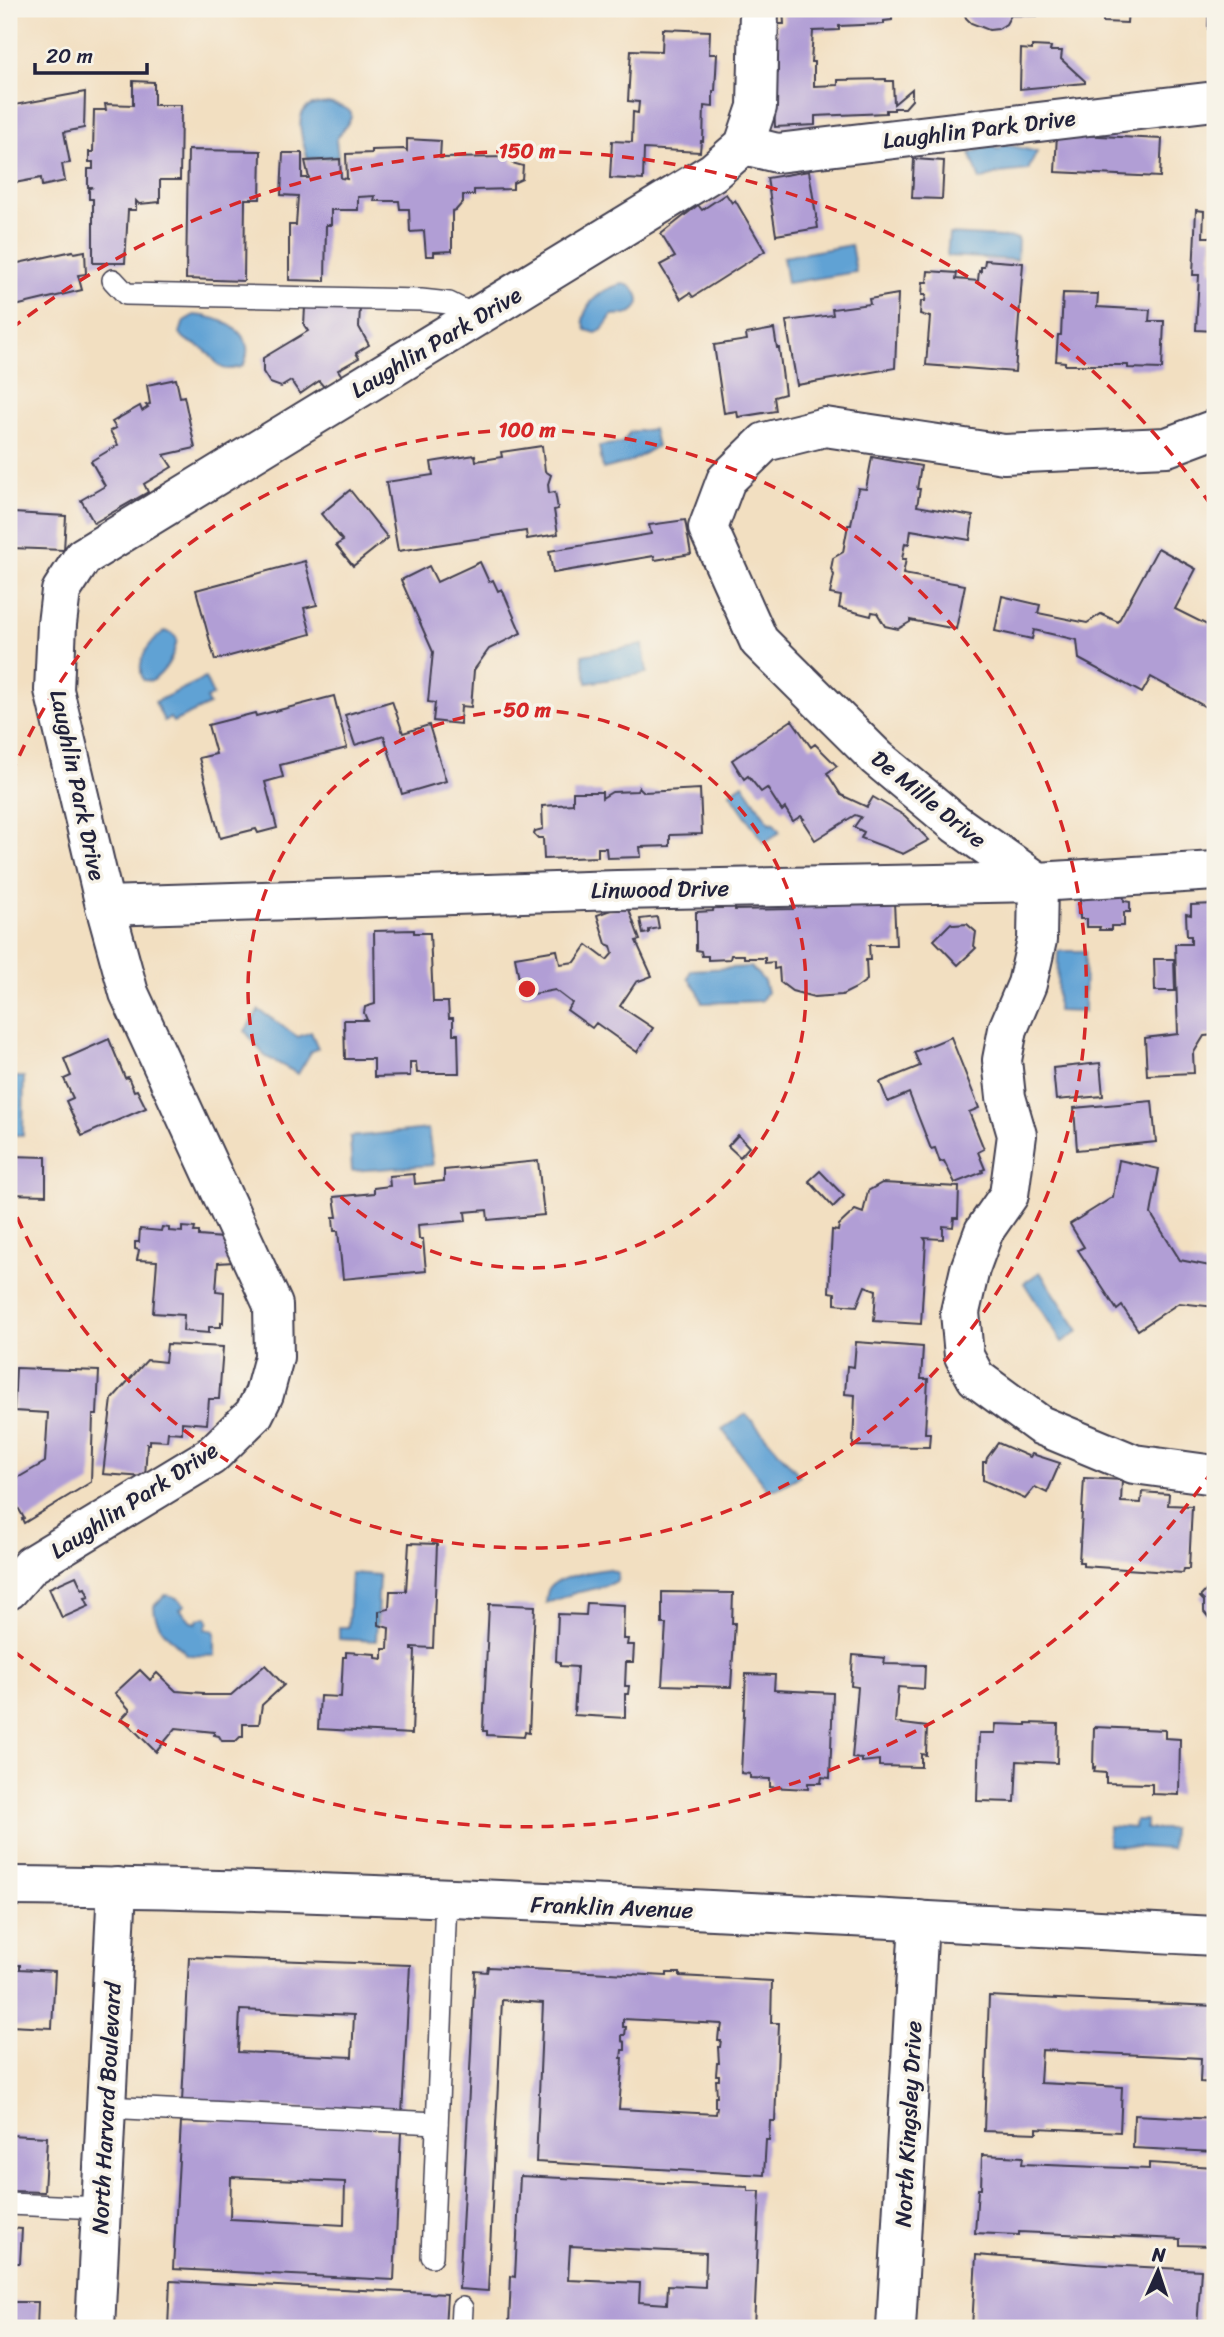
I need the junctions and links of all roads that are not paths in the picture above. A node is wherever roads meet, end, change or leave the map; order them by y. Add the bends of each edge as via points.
1 (760, 9) edge
2 (1215, 101) edge
3 (744, 145) junction
4 (113, 280) dead end
5 (477, 317) junction
6 (1215, 429) edge
7 (1215, 871) edge
8 (1038, 882) junction
9 (104, 906) junction
10 (1215, 1475) edge
11 (9, 1590) edge
12 (9, 1886) edge
13 (117, 1887) junction
14 (446, 1899) junction
15 (919, 1920) junction
16 (1215, 1936) edge
17 (105, 2108) junction
18 (437, 2123) junction
19 (9, 2204) edge
20 (101, 2208) junction
21 (432, 2256) dead end
22 (95, 2328) edge
23 (896, 2328) edge

1 - 3 street via 757,107
2 - 3 street, Laughlin Park Drive via 777,153
3 - 5 street, Laughlin Park Drive via 713,172
4 - 5 lane via 126,294 421,300 449,303
5 - 9 street, Laughlin Park Drive via 83,557 61,591 54,690
6 - 8 street, De Mille Drive via 1167,447 1004,454 825,426 765,442 726,480 708,528 760,641 877,758 956,824
7 - 8 street, Linwood Drive
8 - 9 street, Linwood Drive
8 - 10 street via 1037,940 1002,1060 1017,1135 1009,1195 984,1231 970,1269 960,1312 964,1356 976,1378 1040,1425 1134,1464
9 - 11 street, Laughlin Park Drive via 129,993 273,1305 274,1357 254,1414 211,1456 31,1565
12 - 13 street, Franklin Avenue
13 - 14 street, Franklin Avenue
13 - 17 street, North Harvard Boulevard
14 - 15 street, Franklin Avenue
14 - 18 lane
15 - 16 street, Franklin Avenue
15 - 23 street, North Kingsley Drive
17 - 18 lane
17 - 20 street, North Harvard Boulevard
18 - 21 lane
19 - 20 lane
20 - 22 street, North Harvard Boulevard

